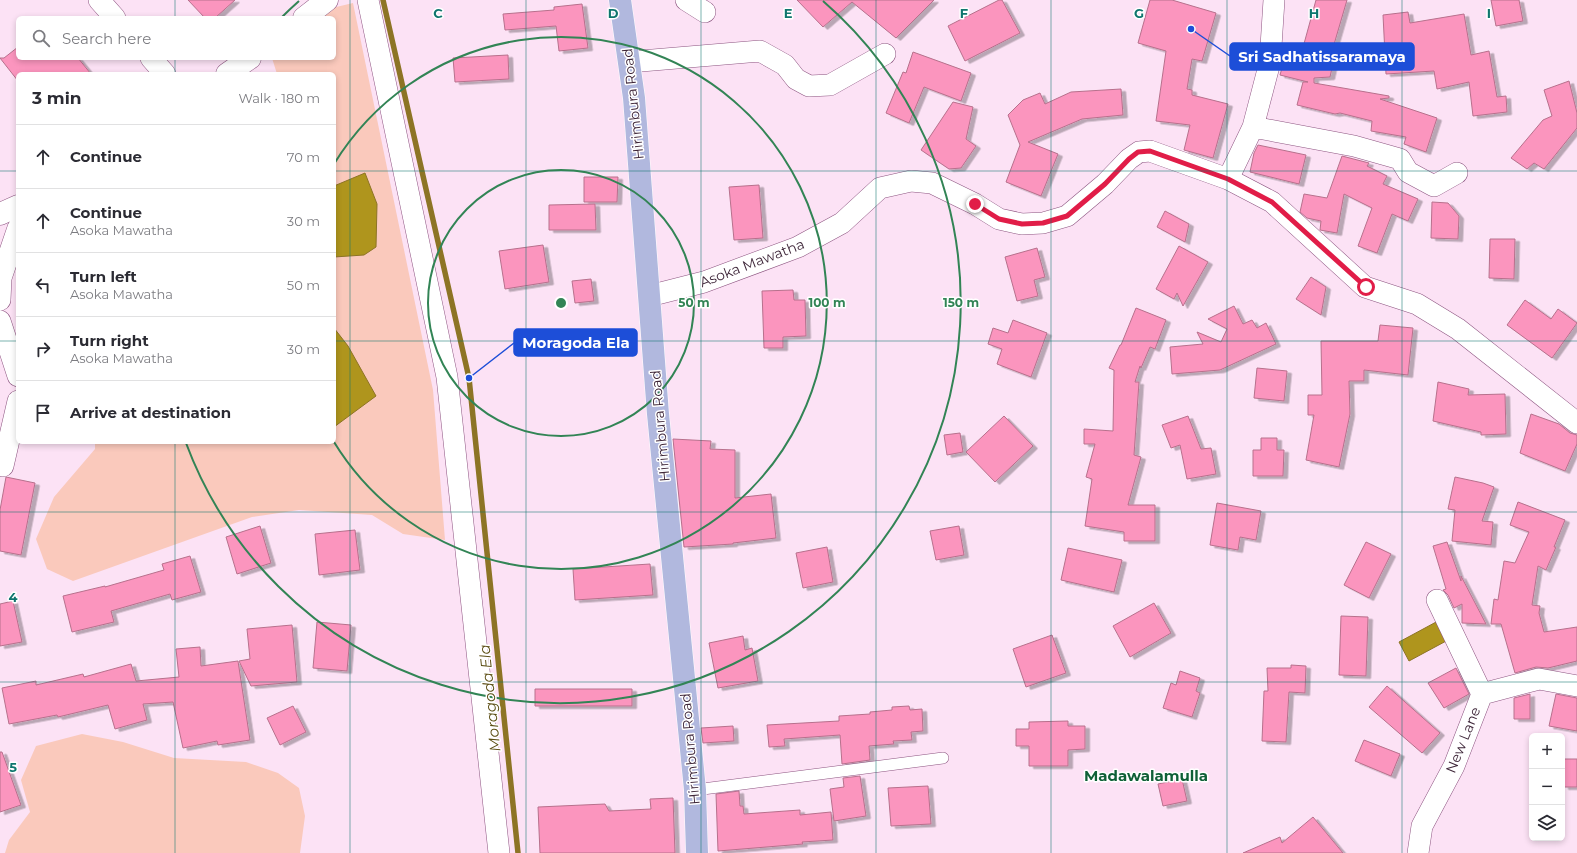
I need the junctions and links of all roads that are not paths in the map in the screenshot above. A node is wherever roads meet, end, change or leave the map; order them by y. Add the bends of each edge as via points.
1 (99, 0) edge
2 (327, 0) edge
3 (368, 0) edge
4 (620, 0) edge
5 (686, 0) edge
6 (1274, 0) edge
7 (705, 12) dead end
8 (113, 16) edge
9 (307, 16) edge
10 (885, 54) dead end
11 (153, 60) edge
12 (247, 60) edge
13 (629, 62) junction
14 (163, 72) edge
15 (230, 72) edge
16 (1253, 127) junction
17 (1457, 173) dead end
18 (1228, 179) junction
19 (16, 207) edge
20 (0, 214) edge
21 (16, 234) edge
22 (649, 296) junction
23 (0, 300) edge
24 (0, 321) edge
25 (16, 370) edge
26 (16, 410) edge
27 (1577, 423) edge
28 (3, 466) dead end
29 (1437, 600) dead end
30 (1577, 686) edge
31 (1482, 694) junction
32 (943, 758) dead end
33 (695, 790) junction
34 (499, 853) edge
35 (697, 853) edge
36 (1418, 853) edge

1 - 8 street
2 - 9 main road
3 - 34 street via 447,377
4 - 13 main road, Hirimbura Road
5 - 7 street
6 - 16 street via 1270,62
10 - 13 street via 830,85 809,86 796,79 785,65 760,51
11 - 14 street
12 - 15 main road
13 - 22 main road, Hirimbura Road
16 - 17 street via 1354,146 1400,159 1408,172 1434,186
16 - 18 street
18 - 22 street, Asoka Mawatha via 1150,151 1138,152 1067,216 1043,223 1022,224 999,219 932,183 911,181 880,188 842,223 798,247 704,282
18 - 27 street, Asoka Mawatha via 1272,202 1366,287 1417,304 1458,329
19 - 20 main road
21 - 23 street via 1,278
22 - 33 main road, Hirimbura Road
24 - 25 street
26 - 28 street
29 - 31 street
30 - 31 street, New Lane via 1540,679
31 - 36 street, New Lane via 1454,766 1422,826
32 - 33 lane
33 - 35 main road, Hirimbura Road

